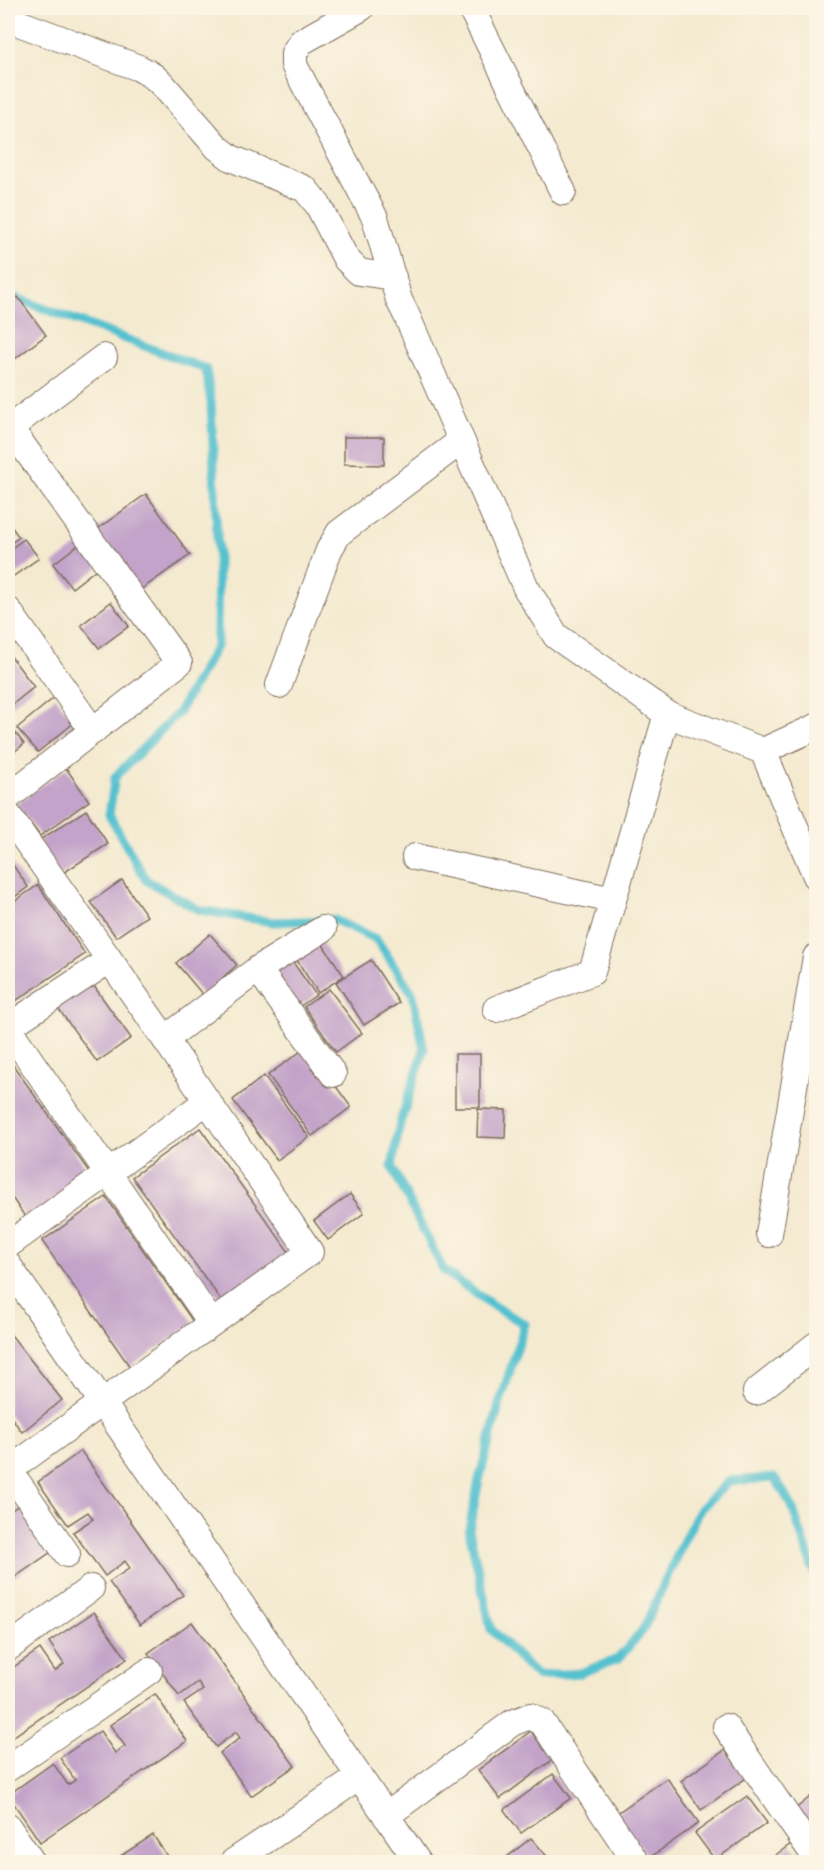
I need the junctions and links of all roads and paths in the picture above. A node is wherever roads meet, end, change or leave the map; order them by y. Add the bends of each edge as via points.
1 (361, 8) edge
2 (471, 8) edge
3 (8, 19) edge
4 (563, 192) dead end
5 (393, 277) junction
6 (104, 357) dead end
7 (8, 427) edge
8 (461, 441) junction
9 (8, 610) edge
10 (279, 685) dead end
11 (667, 714) junction
12 (816, 727) edge
13 (93, 731) junction
14 (763, 751) junction
15 (8, 796) edge
16 (8, 815) edge
17 (415, 857) dead end
18 (816, 876) edge
19 (613, 900) junction
20 (323, 929) dead end
21 (816, 957) edge
22 (108, 961) junction
23 (258, 969) junction
24 (496, 1009) dead end
25 (8, 1027) edge
26 (165, 1040) junction
27 (333, 1074) dead end
28 (206, 1102) junction
29 (108, 1174) junction
30 (770, 1234) dead end
31 (8, 1245) edge
32 (8, 1265) edge
33 (211, 1322) junction
34 (816, 1345) edge
35 (756, 1392) dead end
36 (101, 1403) junction
37 (8, 1470) edge
38 (67, 1554) dead end
39 (91, 1588) dead end
40 (8, 1648) edge
41 (149, 1671) dead end
42 (726, 1727) dead end
43 (8, 1768) edge
44 (358, 1778) junction
45 (386, 1816) junction
46 (8, 1827) edge
47 (816, 1858) edge
48 (32, 1863) edge
49 (233, 1863) edge
50 (418, 1863) edge
51 (636, 1863) edge

1 - 5 street via 301,42 294,53 294,65 375,218
2 - 4 street
3 - 5 street via 153,76 216,147 231,158 305,189 318,205 346,259 359,272
5 - 8 street via 399,300
6 - 7 street
7 - 13 street via 179,663
8 - 10 street via 339,533 329,550
8 - 11 street via 526,588 556,636
9 - 13 street
11 - 14 street
11 - 19 street
12 - 14 street
13 - 15 street
14 - 18 street
16 - 22 street
17 - 19 street
19 - 24 street via 592,972
20 - 23 street
21 - 30 street
22 - 25 street
22 - 26 street
23 - 26 street
23 - 27 street
25 - 29 street
26 - 28 street
28 - 29 street
28 - 33 street via 310,1252
29 - 31 street
29 - 33 street
32 - 36 street
33 - 36 street
34 - 35 street
36 - 37 street
36 - 44 street
37 - 38 street
39 - 40 street
41 - 43 street
42 - 47 street
44 - 45 street
44 - 49 street
45 - 50 street
45 - 51 street via 512,1723 530,1716 542,1722
46 - 48 street

